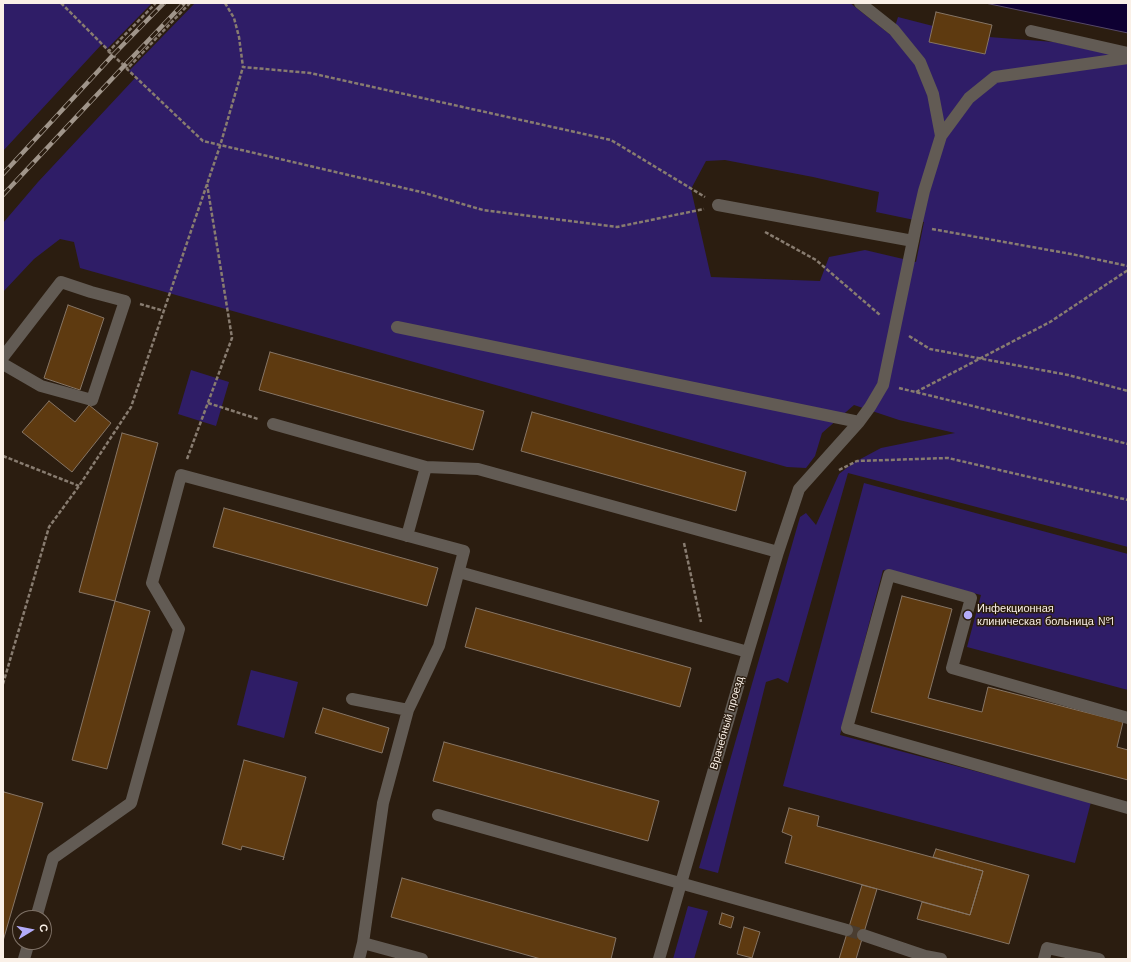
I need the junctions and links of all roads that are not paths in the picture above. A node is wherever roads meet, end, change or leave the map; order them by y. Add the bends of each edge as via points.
1 (860, 3) edge
2 (1031, 31) dead end
3 (1128, 52) edge
4 (1128, 58) edge
5 (941, 136) junction
6 (718, 205) road end
7 (913, 240) junction
8 (397, 327) dead end
9 (3, 357) edge
10 (3, 364) edge
11 (859, 422) junction
12 (273, 424) road end
13 (426, 467) junction
14 (407, 536) junction
15 (778, 552) junction
16 (459, 572) junction
17 (748, 652) junction
18 (352, 698) dead end
19 (408, 710) junction
20 (1128, 718) edge
21 (1128, 808) edge
22 (438, 815) dead end
23 (681, 882) junction
24 (38, 910) edge
25 (848, 930) tunnel mouth
26 (864, 935) tunnel mouth
27 (363, 943) junction
28 (925, 957) edge
29 (359, 959) edge
30 (422, 959) edge
31 (659, 959) edge
32 (941, 959) edge
33 (1044, 959) edge
34 (1099, 959) edge

1 - 5 street via 894,30 920,62 933,94
2 - 3 street
4 - 5 street via 995,77 969,98
5 - 7 street via 924,191
6 - 7 street
7 - 11 street via 883,385
8 - 11 street
9 - 10 street via 61,282 125,301 92,400 41,386
11 - 15 street, Врачебный проезд via 799,489
12 - 13 street
13 - 14 street
13 - 15 street via 478,469
14 - 16 street via 464,552
14 - 24 street via 181,475 152,582 179,629 131,803 53,858
15 - 17 street, Врачебный проезд
16 - 17 street
16 - 19 street via 439,646
17 - 23 street, Врачебный проезд
18 - 19 street
19 - 27 street via 382,803
20 - 21 street via 952,668 971,598 889,575 847,728
22 - 23 street
23 - 25 street
23 - 31 street, Врачебный проезд
26 - 28 street
27 - 29 street
27 - 30 street
28 - 32 street
33 - 34 street via 1047,948

